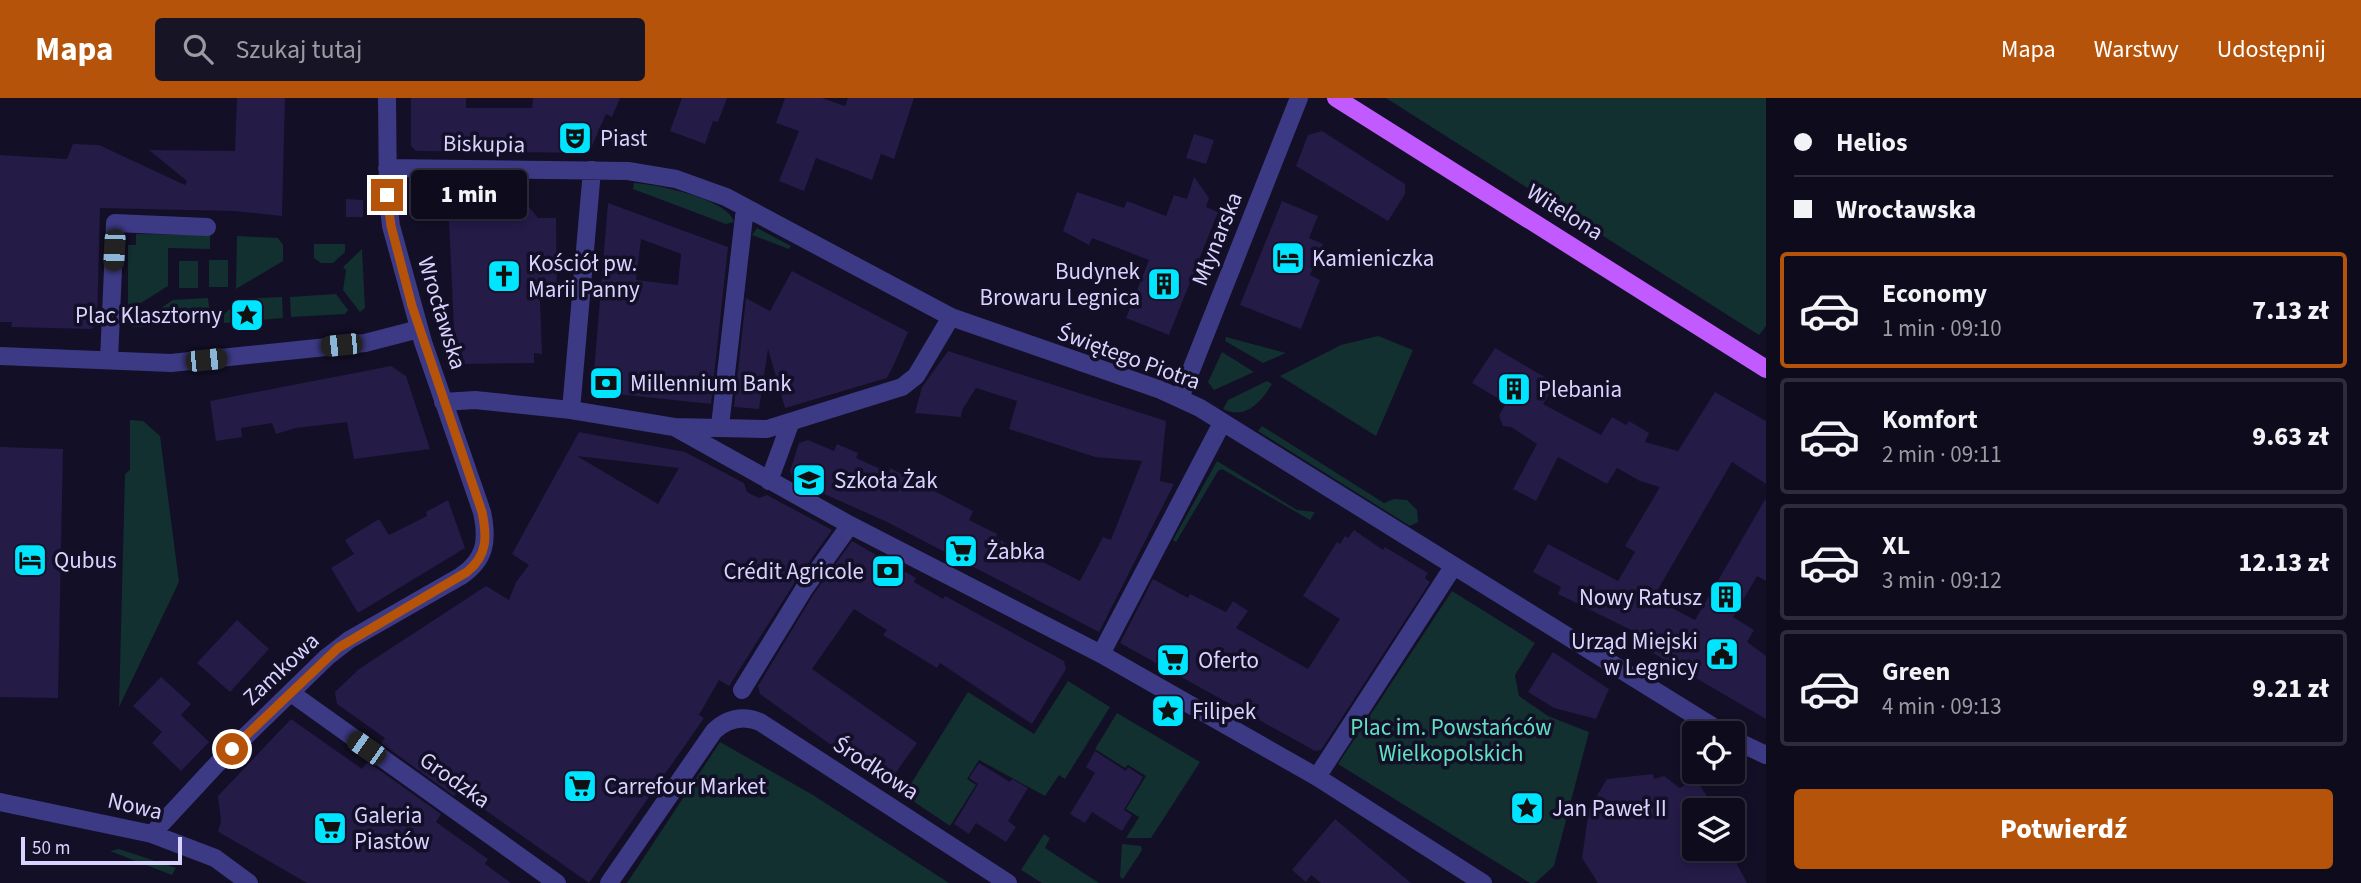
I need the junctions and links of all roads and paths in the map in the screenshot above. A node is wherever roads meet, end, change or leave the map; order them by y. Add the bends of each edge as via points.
1 (387, 98) edge
2 (1299, 98) edge
3 (1336, 98) edge
4 (387, 168) junction
5 (592, 170) junction
6 (745, 208) junction
7 (207, 227) dead end
8 (951, 317) junction
9 (419, 329) junction
10 (0, 356) edge
11 (109, 360) junction
12 (1766, 369) edge
13 (1180, 398) junction
14 (443, 402) junction
15 (571, 410) junction
16 (1223, 423) junction
17 (790, 424) junction
18 (720, 426) junction
19 (674, 427) junction
20 (769, 481) junction
21 (850, 525) junction
22 (486, 535) joint
23 (1453, 568) junction
24 (1101, 654) junction
25 (742, 690) dead end
26 (290, 693) junction
27 (1703, 721) edge
28 (1745, 745) edge
29 (1766, 755) edge
30 (1317, 777) junction
31 (0, 803) edge
32 (152, 834) junction
33 (1002, 882) edge
34 (249, 883) edge
35 (557, 883) edge
36 (609, 883) edge
37 (1483, 883) edge

1 - 4 street, Wrocławska
2 - 13 street, Młynarska
3 - 12 main road, Witelona
4 - 5 street, Biskupia
4 - 9 street, Wrocławska via 391,226
5 - 6 street, Świętego Piotra via 676,179
5 - 15 street
6 - 8 street, Świętego Piotra
6 - 18 street
7 - 11 street via 115,223
8 - 13 street, Świętego Piotra
8 - 17 street via 911,381
9 - 11 street via 365,343 176,363
9 - 14 street, Wrocławska
10 - 11 street
13 - 16 street, Świętego Piotra
14 - 15 street via 475,400
14 - 22 street, Wrocławska
15 - 19 street
16 - 23 street, Świętego Piotra
16 - 24 street
17 - 18 street via 758,429
17 - 20 street
18 - 19 street
19 - 20 street
20 - 21 street
21 - 24 street
21 - 25 street
22 - 26 street, Zamkowa via 481,556 469,570 338,648
23 - 27 street, Świętego Piotra
23 - 30 street
24 - 30 street
26 - 32 street, Zamkowa
26 - 35 street, Grodzka
28 - 29 street
30 - 37 street
31 - 32 street, Nowa
32 - 34 street, Nowa via 215,858
33 - 36 street, Środkowa via 758,721 736,718 714,731

